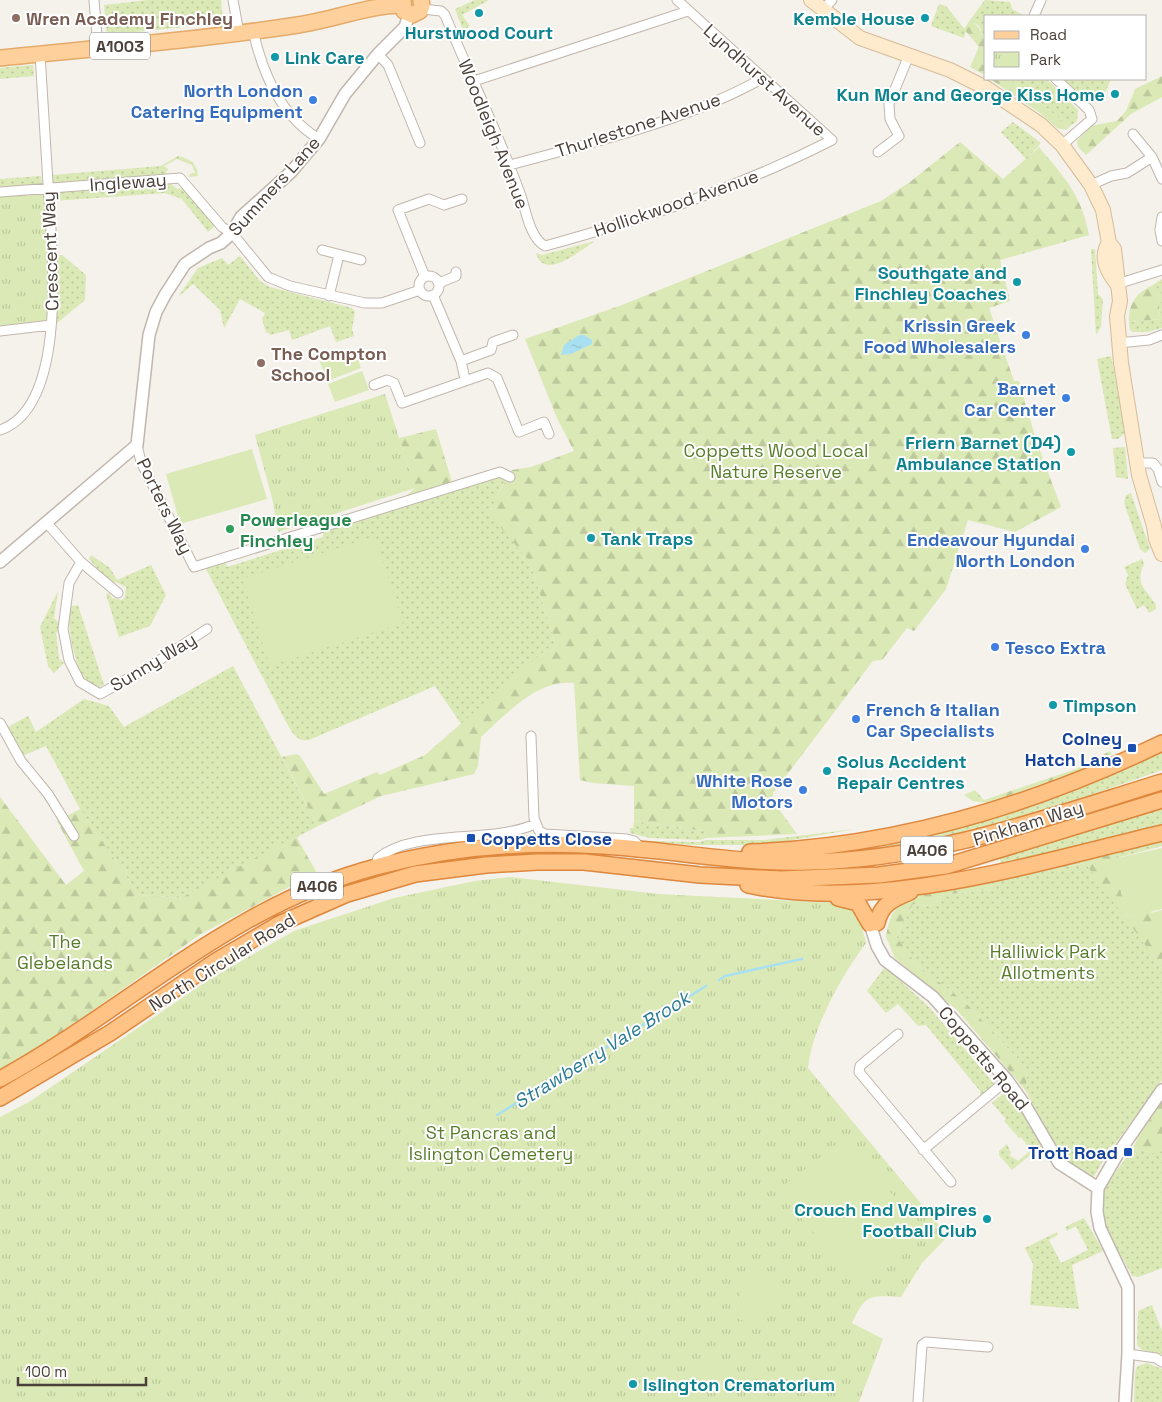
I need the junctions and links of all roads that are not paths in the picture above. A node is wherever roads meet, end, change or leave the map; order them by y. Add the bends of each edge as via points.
1 (94, 0) edge
2 (233, 0) edge
3 (677, 0) edge
4 (811, 0) edge
5 (1041, 0) edge
6 (828, 5) edge
7 (363, 6) edge
8 (411, 6) edge
9 (688, 11) junction
10 (1034, 15) edge
11 (246, 32) junction
12 (98, 48) junction
13 (40, 54) junction
14 (378, 54) junction
15 (909, 55) junction
16 (0, 58) edge
17 (763, 78) junction
18 (1057, 80) edge
19 (474, 81) junction
20 (1133, 134) dead end
21 (319, 140) junction
22 (832, 140) joint
23 (420, 143) dead end
24 (1062, 145) junction
25 (878, 152) dead end
26 (1152, 157) junction
27 (510, 165) junction
28 (1162, 179) edge
29 (1092, 185) junction
30 (48, 188) junction
31 (0, 192) edge
32 (462, 199) dead end
33 (1162, 217) edge
34 (232, 233) junction
35 (1162, 241) edge
36 (545, 246) joint
37 (322, 250) dead end
38 (339, 255) junction
39 (361, 260) dead end
40 (1162, 270) edge
41 (456, 272) dead end
42 (425, 277) junction
43 (439, 283) junction
44 (1117, 284) junction
45 (420, 290) junction
46 (432, 295) junction
47 (329, 296) junction
48 (51, 325) junction
49 (0, 331) edge
50 (513, 335) dead end
51 (1162, 335) edge
52 (1118, 343) junction
53 (460, 362) junction
54 (465, 379) junction
55 (374, 385) dead end
56 (0, 430) edge
57 (549, 434) dead end
58 (137, 445) junction
59 (1136, 463) junction
60 (510, 477) dead end
61 (1162, 482) edge
62 (46, 522) junction
63 (1158, 530) edge
64 (1162, 554) edge
65 (0, 562) edge
66 (81, 562) junction
67 (118, 593) dead end
68 (206, 629) dead end
69 (0, 723) edge
70 (531, 736) dead end
71 (1162, 743) edge
72 (1162, 782) edge
73 (1162, 800) edge
74 (534, 824) junction
75 (1162, 833) edge
76 (74, 836) dead end
77 (643, 849) junction
78 (683, 854) junction
79 (375, 867) junction
80 (700, 875) junction
81 (932, 883) junction
82 (797, 892) junction
83 (874, 923) junction
84 (898, 1034) dead end
85 (0, 1079) edge
86 (1007, 1080) junction
87 (1162, 1090) edge
88 (0, 1098) edge
89 (923, 1150) junction
90 (951, 1182) dead end
91 (1098, 1188) junction
92 (988, 1347) dead end
93 (1128, 1354) junction
94 (1162, 1362) edge
95 (918, 1402) edge
96 (1125, 1402) edge

1 - 12 street
2 - 11 street
3 - 9 street, Lyndhurst Avenue
4 - 6 main road
5 - 10 street
6 - 15 main road via 860,38
7 - 8 main road, A1003
7 - 11 main road, A1003 via 333,20
8 - 14 street, Summers Lane via 405,27
8 - 19 street, Woodleigh Avenue via 441,11 445,15
9 - 17 street, Lyndhurst Avenue
9 - 19 street
11 - 12 main road, A1003
11 - 21 street via 273,90 288,112
12 - 13 main road, A1003
13 - 16 main road, A1003
13 - 30 street, Crescent Way
14 - 21 street, Summers Lane via 345,94
14 - 23 street via 388,65
15 - 24 main road via 986,88 1041,125
15 - 25 street via 889,104 890,119 899,136
17 - 22 street, Lyndhurst Avenue
17 - 27 street, Thurlestone Avenue via 741,90 622,134
18 - 24 street via 1092,116
19 - 27 street, Woodleigh Avenue
20 - 26 street
21 - 34 street, Summers Lane via 291,172 240,218
22 - 36 street, Hollickwood Avenue via 715,194
24 - 29 main road
26 - 28 street
26 - 29 street via 1127,173
27 - 36 street, Woodleigh Avenue via 531,226 538,242
29 - 44 main road via 1103,210 1109,243 1114,249
30 - 31 street, Ingleway
30 - 34 street, Ingleway via 180,178 222,227
30 - 48 street, Crescent Way via 54,286
32 - 42 street via 444,205 429,199 398,210
33 - 35 street
34 - 47 street via 268,277
34 - 58 street, Summers Lane via 185,264 156,312 150,335
37 - 38 street
38 - 39 street
38 - 47 street
40 - 44 street
41 - 43 street via 456,276
42 - 43 street via 432,276
42 - 45 street via 420,282
43 - 46 street via 438,290
44 - 52 main road via 1120,302
45 - 46 street via 427,296
45 - 47 street via 382,303
46 - 53 street
48 - 49 street
48 - 56 street, Crescent Way via 47,356 28,409 16,423
50 - 53 street via 493,342 491,350
51 - 52 street via 1149,340
52 - 59 main road
53 - 54 street
54 - 55 street via 402,403 394,383 387,380
54 - 57 street via 488,373 493,375 519,432 544,422
58 - 60 street, Porters Way via 141,462 194,567 500,472
58 - 62 street
59 - 61 street via 1153,463
59 - 63 main road
62 - 65 street
62 - 66 street
63 - 64 main road via 1156,539
66 - 67 street
66 - 68 street, Sunny Way via 69,583 63,629 69,660 80,682 100,694
69 - 76 street via 21,761 48,794
70 - 74 street
71 - 78 highway, A406 via 1037,796 928,827 851,842 770,851
72 - 78 highway, Pinkham Way / A406 via 982,838 889,856 802,862
73 - 80 highway, Pinkham Way / A406 via 946,866 879,876 809,880
74 - 77 street via 545,834 628,838
74 - 79 street via 520,830 448,838 393,849 378,858
75 - 81 highway via 984,875
77 - 78 highway, North Circular Road / A406
77 - 79 highway, North Circular Road / A406 via 513,845 439,853
79 - 85 highway, North Circular Road / A406 via 317,886 239,923
80 - 82 highway via 770,890
80 - 88 highway, North Circular Road / A406 via 584,862 537,862 415,874 378,883 306,911 254,938 110,1033
81 - 82 highway via 861,892
81 - 83 highway via 890,900
82 - 83 highway via 855,901
83 - 86 street, Coppetts Road via 877,946 891,967 938,1003
84 - 89 street via 860,1066 859,1072
86 - 89 street
86 - 91 street, Coppetts Road via 1059,1163
87 - 91 street
89 - 90 street
91 - 93 street via 1100,1228 1128,1287
92 - 95 street via 926,1342 922,1345
93 - 94 street via 1156,1358
93 - 96 street

